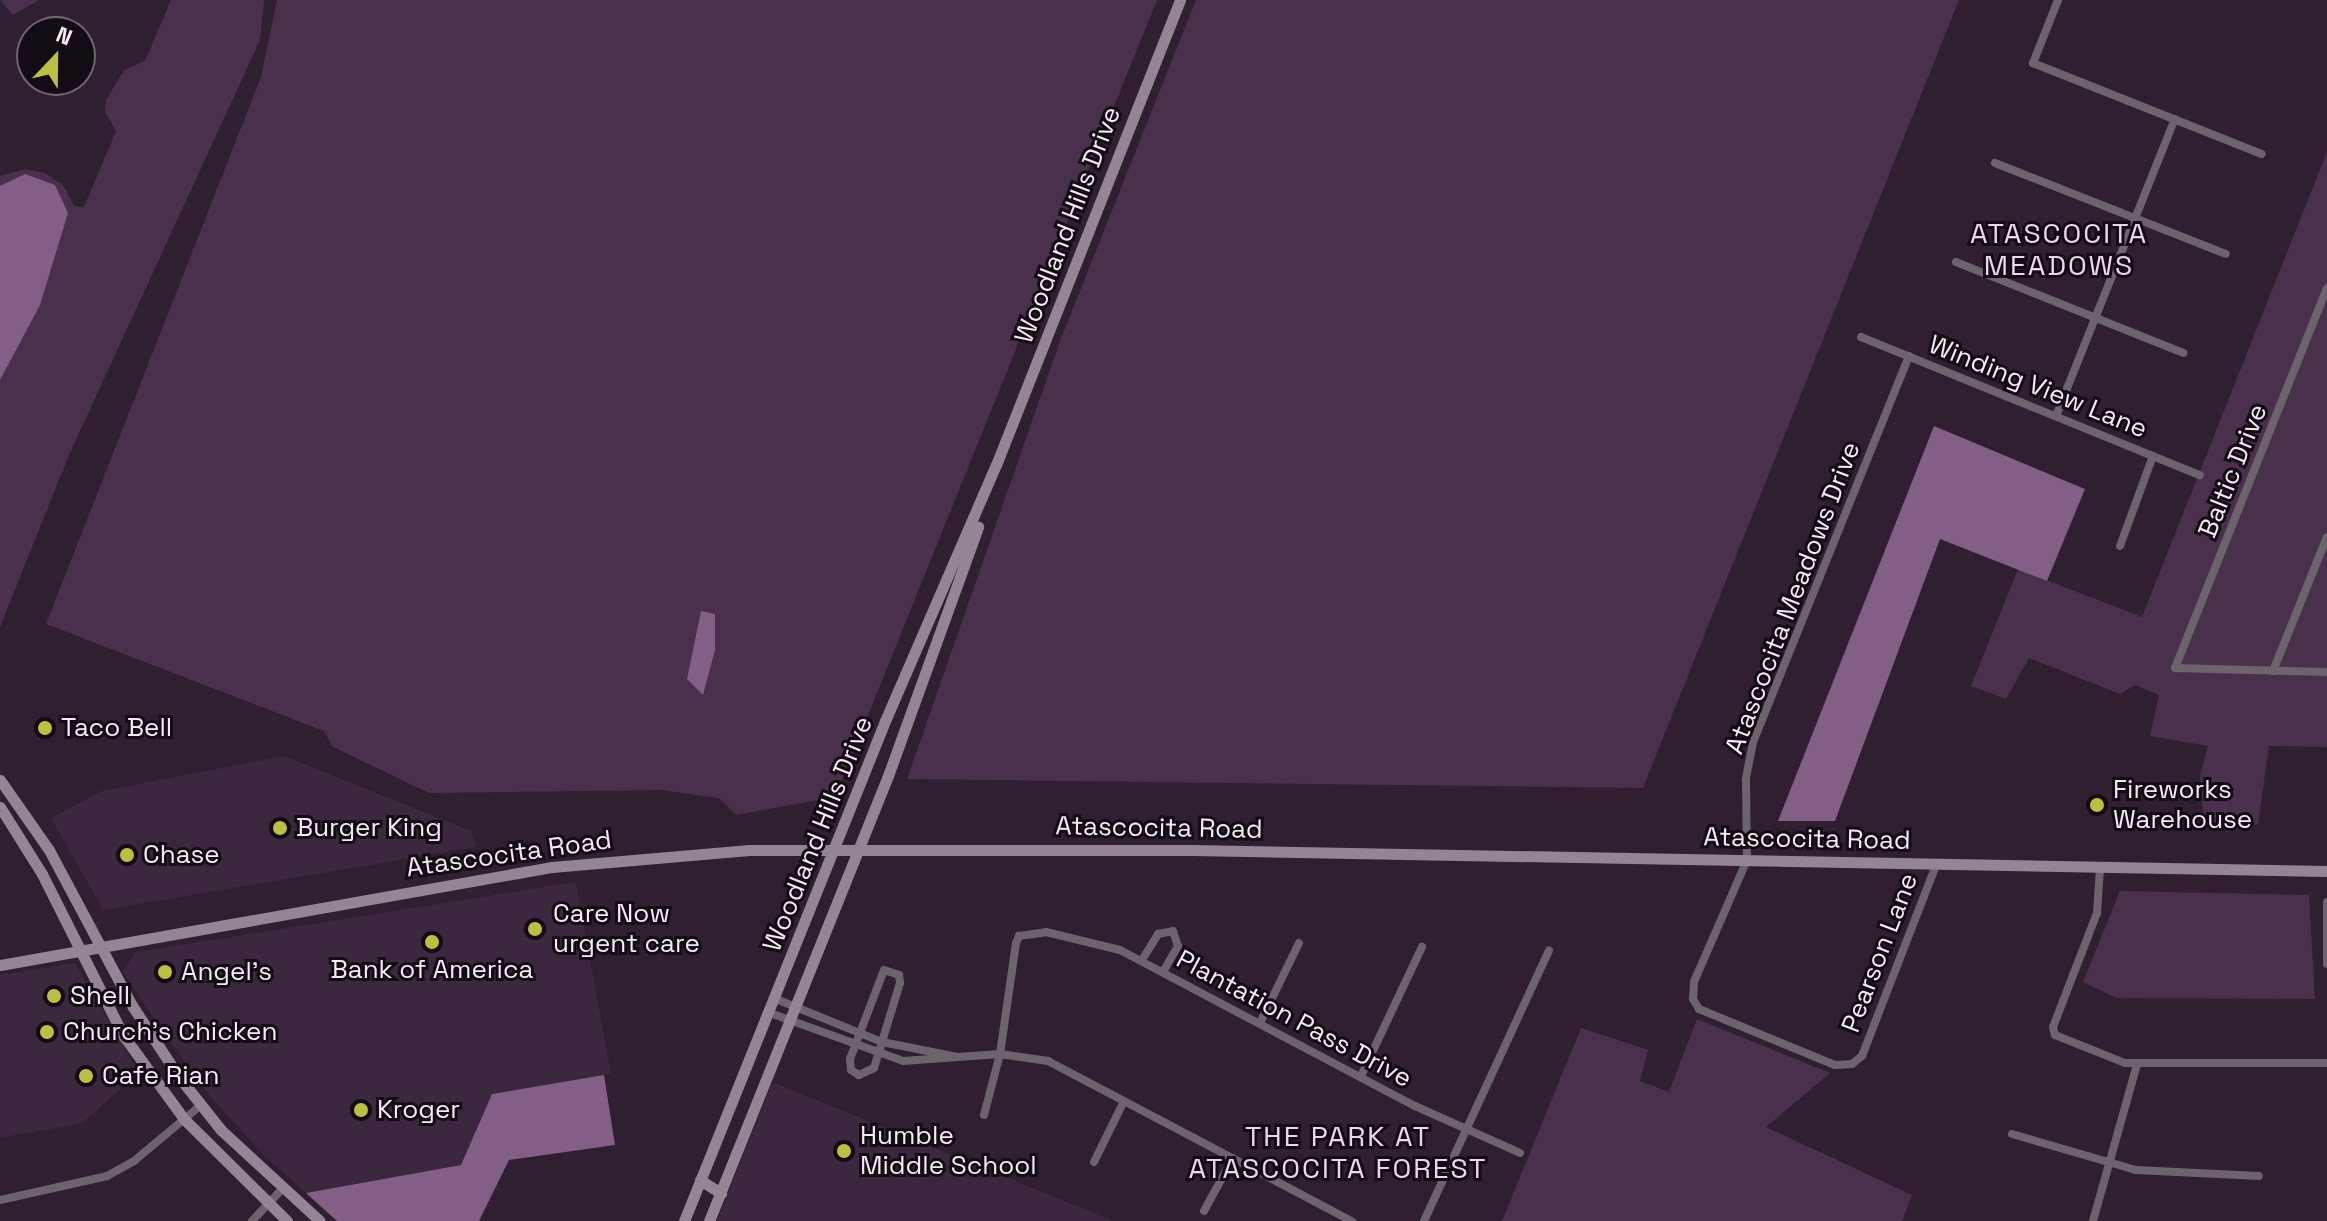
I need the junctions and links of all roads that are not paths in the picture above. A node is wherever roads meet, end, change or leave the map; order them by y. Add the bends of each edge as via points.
1 (1180, 0) edge
2 (2058, 0) edge
3 (2175, 119) junction
4 (2262, 154) dead end
5 (1995, 163) dead end
6 (2135, 219) junction
7 (2226, 254) dead end
8 (1956, 262) dead end
9 (2327, 288) edge
10 (2096, 318) junction
11 (1861, 337) dead end
12 (2183, 353) dead end
13 (1909, 356) junction
14 (2056, 416) junction
15 (2153, 456) junction
16 (996, 465) junction
17 (2200, 475) dead end
18 (2327, 537) edge
19 (2120, 546) dead end
20 (2273, 671) junction
21 (2327, 672) edge
22 (1, 783) edge
23 (0, 807) edge
24 (835, 847) junction
25 (860, 848) junction
26 (1747, 860) junction
27 (1937, 863) junction
28 (2100, 868) junction
29 (2327, 871) edge
30 (2327, 902) edge
31 (1299, 943) dead end
32 (1422, 947) dead end
33 (101, 948) junction
34 (1549, 950) dead end
35 (80, 952) junction
36 (1142, 960) junction
37 (2327, 964) edge
38 (0, 965) edge
39 (1163, 972) junction
40 (776, 999) junction
41 (797, 1008) junction
42 (770, 1013) junction
43 (792, 1022) junction
44 (1260, 1023) junction
45 (857, 1032) junction
46 (882, 1042) junction
47 (854, 1045) junction
48 (878, 1054) junction
49 (1000, 1054) junction
50 (971, 1059) junction
51 (2327, 1063) edge
52 (2137, 1064) junction
53 (1361, 1076) junction
54 (1124, 1101) junction
55 (201, 1105) junction
56 (984, 1115) dead end
57 (184, 1119) junction
58 (1469, 1130) junction
59 (2012, 1134) dead end
60 (1520, 1153) dead end
61 (1233, 1158) junction
62 (1094, 1162) dead end
63 (2109, 1162) junction
64 (2259, 1176) dead end
65 (700, 1180) junction
66 (282, 1189) junction
67 (721, 1193) junction
68 (0, 1200) edge
69 (267, 1205) junction
70 (1204, 1211) dead end
71 (1338, 1218) edge
72 (252, 1221) edge
73 (287, 1221) edge
74 (320, 1221) edge
75 (684, 1221) edge
76 (709, 1221) edge
77 (1352, 1221) edge
78 (1424, 1221) edge
79 (2093, 1221) edge

1 - 16 main road, Woodland Hills Drive
2 - 3 street via 2033,63
3 - 4 street
3 - 6 street
5 - 6 street
6 - 7 street
6 - 10 street
8 - 10 street
9 - 20 street, Baltic Drive via 2175,668
10 - 12 street
10 - 14 street
11 - 13 street, Winding View Lane
13 - 14 street, Winding View Lane
13 - 26 street, Atascocita Meadows Drive via 1753,742 1746,779
14 - 15 street, Winding View Lane
15 - 17 street, Winding View Lane
15 - 19 street
16 - 24 main road, Woodland Hills Drive
16 - 25 main road, Woodland Hills Drive via 969,554
18 - 20 street
20 - 21 street
22 - 33 main road via 49,850
23 - 35 main road via 42,874
24 - 25 main road, Atascocita Road
24 - 33 main road, Atascocita Road via 552,867
24 - 40 main road, Woodland Hills Drive
25 - 26 main road, Atascocita Road
25 - 41 main road, Woodland Hills Drive
26 - 27 main road, Atascocita Road
26 - 27 street, Pearson Lane via 1694,982 1693,999 1699,1009 1835,1065 1852,1064 1862,1056
27 - 28 main road, Atascocita Road
28 - 29 main road, Atascocita Road
28 - 52 street via 2097,913 2053,1027 2055,1035
30 - 37 street
31 - 44 street
32 - 53 street
33 - 35 main road, Atascocita Road
33 - 55 main road via 150,1036
34 - 58 street
35 - 38 main road, Atascocita Road
35 - 57 main road via 111,1018
36 - 39 street, Plantation Pass Drive
36 - 39 street via 1158,934 1173,931 1178,946
36 - 49 street, Plantation Pass Drive via 1102,944 1046,932 1019,936
39 - 44 street, Plantation Pass Drive
40 - 41 street
40 - 42 main road, Woodland Hills Drive
41 - 43 main road, Woodland Hills Drive
41 - 45 street
42 - 43 street
42 - 65 main road, Woodland Hills Drive
43 - 47 street
43 - 67 main road, Woodland Hills Drive
44 - 53 street, Plantation Pass Drive
45 - 46 street
45 - 46 street via 877,976 891,970 900,983
45 - 47 street
46 - 48 street
46 - 50 street
47 - 48 street
47 - 48 street via 851,1070 859,1075 874,1068
48 - 50 street via 924,1063
49 - 50 street
49 - 54 street via 1048,1061
49 - 56 street
51 - 52 street
52 - 63 street
53 - 58 street, Plantation Pass Drive
54 - 61 street
54 - 62 street
55 - 57 street
55 - 66 main road
57 - 68 street via 134,1161 107,1176
57 - 69 main road
58 - 60 street, Plantation Pass Drive
58 - 78 street
59 - 63 street
61 - 70 street
61 - 71 street
63 - 64 street via 2170,1174
63 - 79 street
65 - 67 main road
65 - 75 main road, Woodland Hills Drive
66 - 69 street
66 - 74 main road
67 - 76 main road, Woodland Hills Drive
69 - 72 street
69 - 73 main road
71 - 77 street

